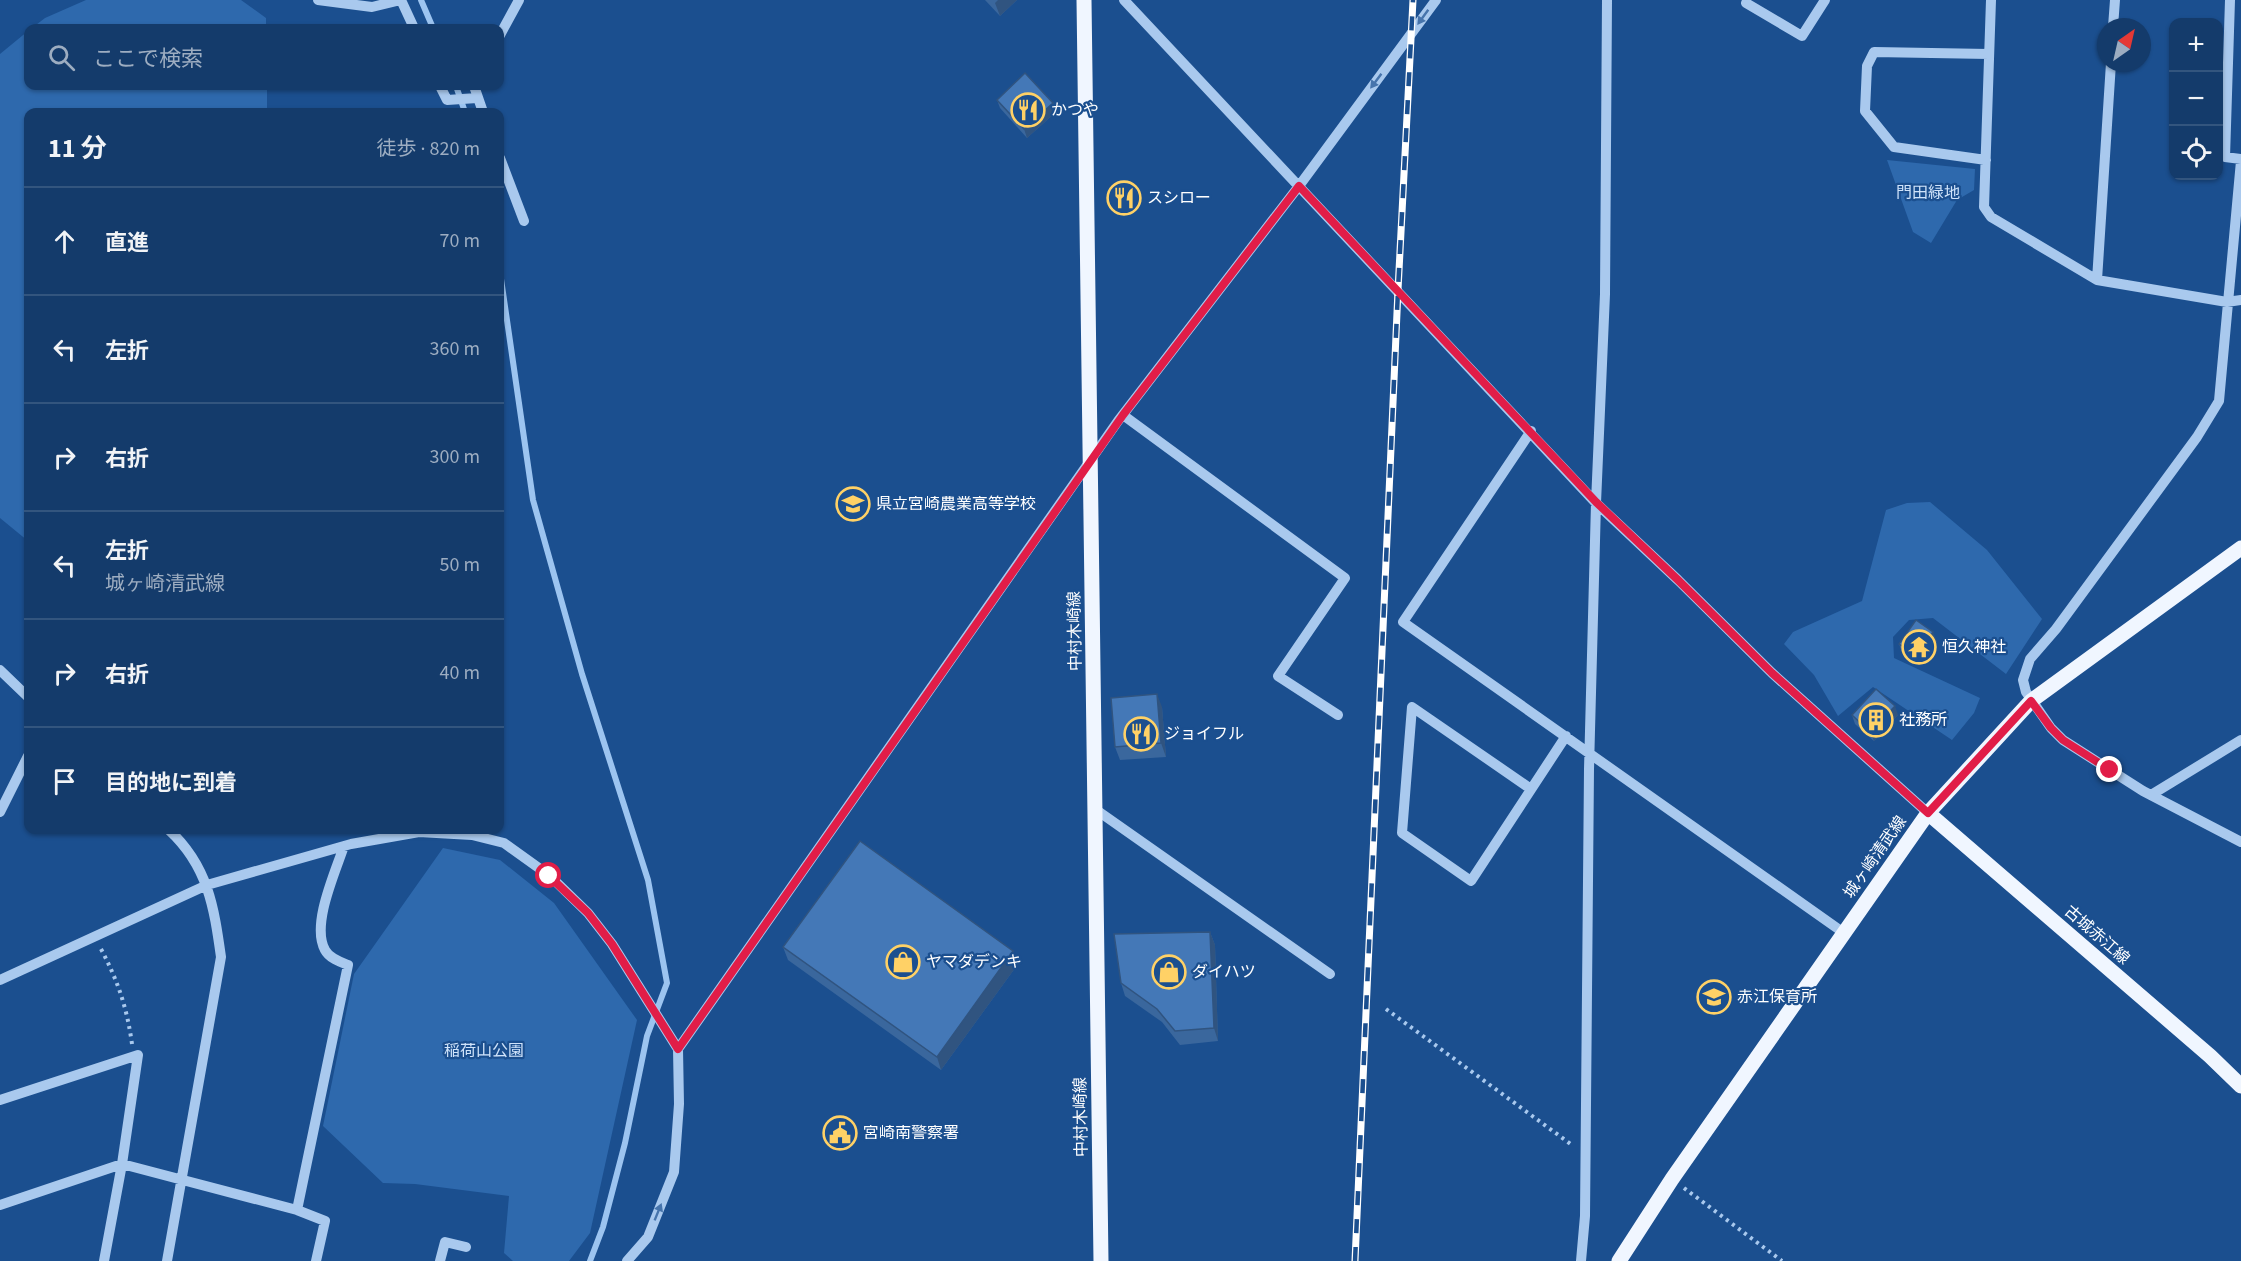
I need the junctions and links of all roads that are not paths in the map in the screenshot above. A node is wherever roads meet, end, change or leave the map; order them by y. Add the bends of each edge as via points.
1 (318, 0) edge
2 (401, 0) edge
3 (519, 0) edge
4 (1084, 0) edge
5 (1124, 0) edge
6 (1436, 0) edge
7 (1606, 0) edge
8 (1825, 0) edge
9 (1991, 0) edge
10 (2115, 0) edge
11 (2230, 0) edge
12 (1746, 3) dead end
13 (2114, 18) edge
14 (412, 24) edge
15 (504, 28) edge
16 (1989, 54) junction
17 (2110, 72) edge
18 (442, 90) edge
19 (475, 90) edge
20 (477, 98) junction
21 (481, 108) edge
22 (1986, 160) junction
23 (2241, 160) edge
24 (504, 168) edge
25 (1299, 186) junction
26 (524, 220) dead end
27 (2097, 280) junction
28 (2241, 300) edge
29 (2227, 302) junction
30 (1123, 415) junction
31 (1531, 431) junction
32 (1090, 460) junction
33 (1596, 502) junction
34 (2241, 548) edge
35 (0, 670) edge
36 (24, 693) edge
37 (2031, 701) junction
38 (1338, 715) dead end
39 (1566, 736) junction
40 (2241, 740) edge
41 (1589, 752) junction
42 (24, 764) edge
43 (1531, 789) junction
44 (2151, 795) junction
45 (1095, 809) junction
46 (0, 812) edge
47 (1928, 813) junction
48 (174, 834) edge
49 (408, 834) edge
50 (454, 834) edge
51 (2241, 843) edge
52 (344, 846) junction
53 (207, 885) junction
54 (1844, 933) junction
55 (1330, 974) dead end
56 (0, 980) edge
57 (678, 1049) junction
58 (2241, 1086) edge
59 (0, 1100) edge
60 (122, 1164) junction
61 (181, 1179) junction
62 (0, 1205) edge
63 (297, 1210) junction
64 (466, 1247) dead end
65 (104, 1261) edge
66 (167, 1261) edge
67 (316, 1261) edge
68 (440, 1261) edge
69 (627, 1261) edge
70 (1101, 1261) edge
71 (1581, 1261) edge
72 (1619, 1261) edge

1 - 2 street via 372,7
2 - 14 street
3 - 15 street
4 - 32 main road, 中村木崎線
5 - 25 street
6 -> 25 street
7 - 33 street via 1605,294
8 - 12 street via 1802,36
9 - 16 street
10 - 13 street
11 - 23 street via 2225,158
16 - 22 street
16 - 22 street via 1875,52 1867,66 1865,111 1894,147
17 - 27 street
18 - 20 street via 447,100
19 - 20 street
20 - 21 street
22 - 27 street via 1984,207 1991,218
23 - 29 street
24 - 26 street
25 - 30 street
25 - 31 street
27 - 29 street
28 - 29 street
29 - 37 street via 2219,401 2197,437 2030,659 2024,680
30 - 32 street
30 - 38 street via 1345,578 1278,676
31 - 33 street
31 - 39 street via 1403,622
32 - 45 main road, 中村木崎線
32 - 57 street
33 - 41 street
33 - 47 street via 1772,673
34 - 37 main road, 城ヶ崎清武線
35 - 36 street
37 - 44 street via 2063,740
37 - 47 main road, 城ヶ崎清武線
39 - 41 street
39 - 43 street
40 - 44 street
41 - 54 street
41 - 71 street via 1586,1155
42 - 46 street
43 - 43 street via 1471,881 1402,833 1412,707
44 - 51 street
45 - 55 street
45 - 70 main road, 中村木崎線
47 - 54 main road, 城ヶ崎清武線
47 - 58 main road, 古城赤江線
48 - 53 street via 183,842
49 - 52 street
50 - 57 street via 504,843 549,876 588,913
52 - 53 street
52 - 63 street via 319,933 325,952 348,965
53 - 56 street
53 - 61 street via 220,957
54 - 72 main road, 城ヶ崎清武線
69 -> 57 street via 648,1237 674,1172
59 - 60 street via 138,1055
60 - 61 street
60 - 62 street
60 - 65 street
61 - 63 street
61 - 66 street
63 - 67 street via 325,1221
64 - 68 street via 445,1242

